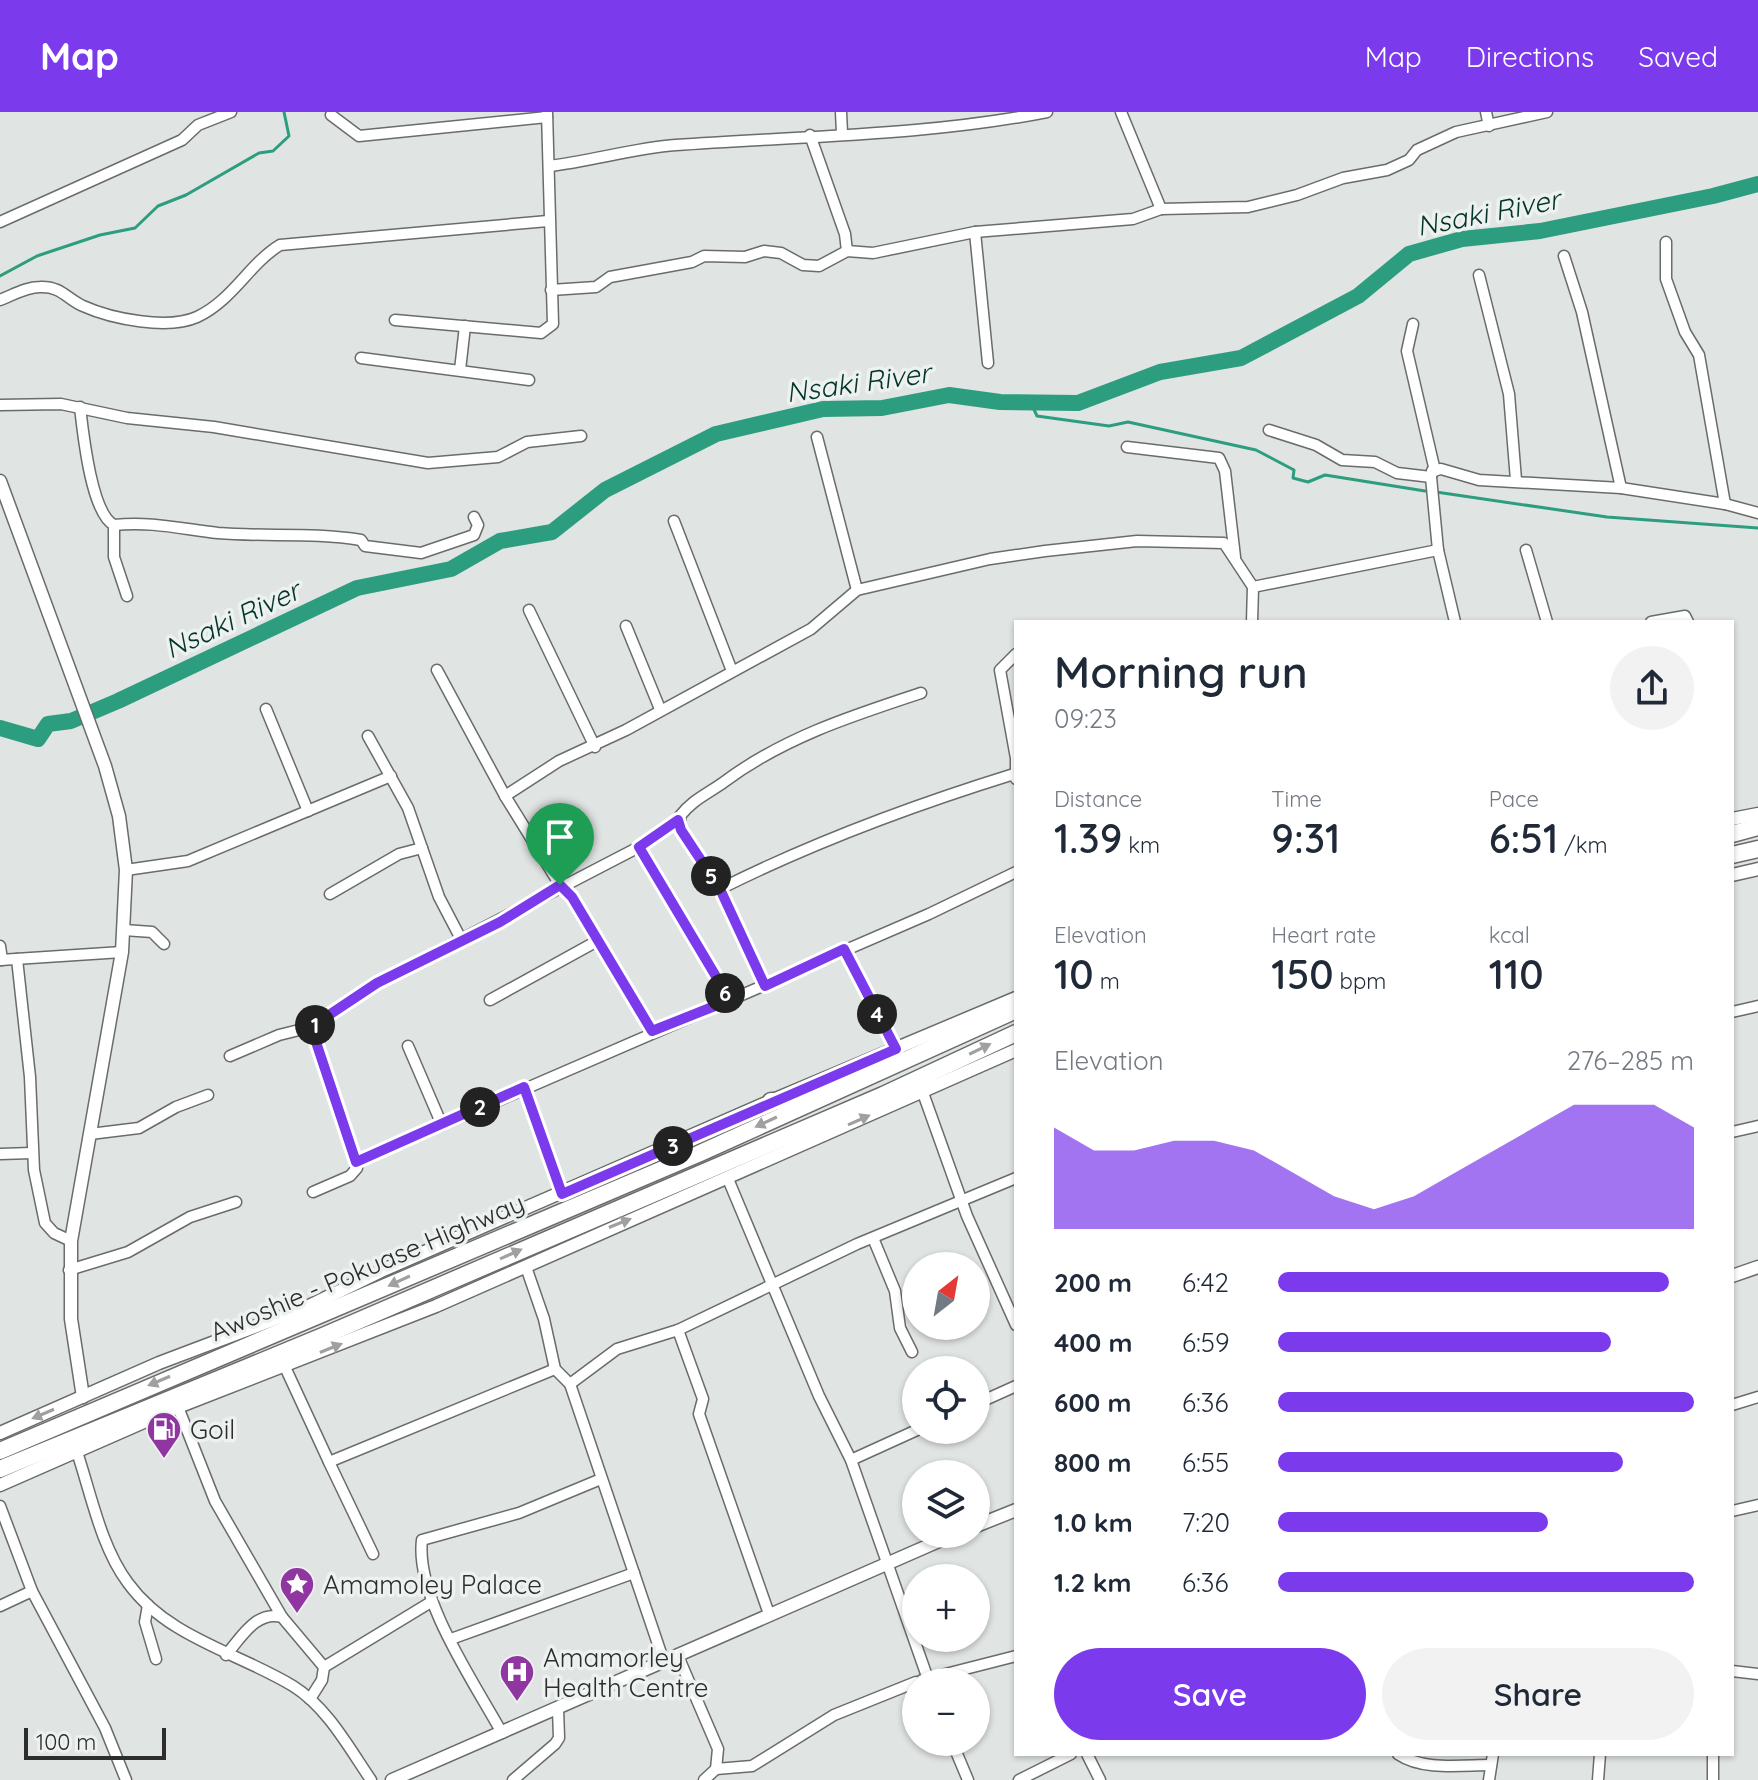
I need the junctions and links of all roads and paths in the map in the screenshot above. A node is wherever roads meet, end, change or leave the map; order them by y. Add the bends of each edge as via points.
1 (231, 112) edge
2 (841, 112) edge
3 (1047, 112) edge
4 (1121, 112) edge
5 (1486, 112) edge
6 (1547, 112) edge
7 (547, 114) edge
8 (331, 115) dead end
9 (1016, 115) edge
10 (1489, 126) junction
11 (842, 133) junction
12 (810, 135) junction
13 (549, 166) junction
14 (1161, 209) junction
15 (548, 221) junction
16 (0, 222) edge
17 (975, 232) junction
18 (1666, 242) dead end
19 (847, 251) junction
20 (1564, 256) dead end
21 (1479, 275) dead end
22 (551, 290) junction
23 (0, 300) edge
24 (395, 320) dead end
25 (1413, 324) dead end
26 (465, 326) junction
27 (361, 358) dead end
28 (988, 363) dead end
29 (460, 370) junction
30 (529, 380) dead end
31 (0, 405) edge
32 (80, 407) junction
33 (1269, 430) dead end
34 (581, 436) dead end
35 (817, 437) dead end
36 (1127, 447) dead end
37 (1433, 474) junction
38 (1516, 480) junction
39 (0, 481) edge
40 (1621, 488) junction
41 (1725, 504) junction
42 (1758, 513) edge
43 (474, 517) dead end
44 (674, 521) dead end
45 (114, 525) junction
46 (1438, 550) junction
47 (1526, 550) dead end
48 (1235, 557) junction
49 (1253, 587) junction
50 (857, 590) junction
51 (127, 596) dead end
52 (529, 610) dead end
53 (1252, 620) edge
54 (1455, 620) edge
55 (1546, 620) edge
56 (1662, 620) edge
57 (1687, 620) edge
58 (626, 626) dead end
59 (1014, 656) edge
60 (437, 670) dead end
61 (732, 671) junction
62 (921, 693) dead end
63 (266, 709) dead end
64 (660, 709) junction
65 (368, 736) dead end
66 (595, 747) junction
67 (1014, 747) edge
68 (391, 776) junction
69 (1014, 777) edge
70 (505, 796) junction
71 (308, 811) junction
72 (1758, 814) edge
73 (1734, 819) edge
74 (678, 820) junction
75 (1758, 827) edge
76 (1734, 833) edge
77 (639, 847) junction
78 (422, 848) junction
79 (1758, 849) edge
80 (1734, 855) edge
81 (1758, 869) edge
82 (126, 870) junction
83 (1014, 873) edge
84 (1734, 875) edge
85 (560, 885) junction
86 (720, 889) junction
87 (330, 894) dead end
88 (124, 930) junction
89 (599, 940) junction
90 (462, 941) junction
91 (164, 944) dead end
92 (0, 946) edge
93 (844, 949) junction
94 (122, 952) junction
95 (17, 959) junction
96 (1, 960) edge
97 (765, 986) junction
98 (1014, 999) edge
99 (490, 1000) dead end
100 (730, 1000) junction
101 (1758, 1006) edge
102 (1014, 1011) edge
103 (1734, 1012) edge
104 (311, 1027) junction
105 (652, 1031) junction
106 (1014, 1034) edge
107 (408, 1046) dead end
108 (896, 1049) junction
109 (1014, 1051) edge
110 (230, 1056) dead end
111 (524, 1087) junction
112 (923, 1093) junction
113 (208, 1095) dead end
114 (771, 1101) junction
115 (809, 1102) junction
116 (442, 1125) junction
117 (1758, 1126) edge
118 (1734, 1132) edge
119 (90, 1134) junction
120 (32, 1153) junction
121 (0, 1154) edge
122 (356, 1162) junction
123 (728, 1179) junction
124 (1014, 1179) edge
125 (313, 1192) dead end
126 (562, 1194) junction
127 (961, 1201) junction
128 (236, 1202) dead end
129 (873, 1238) junction
130 (71, 1241) junction
131 (526, 1267) junction
132 (1758, 1267) edge
133 (69, 1270) junction
134 (1734, 1275) edge
135 (774, 1286) junction
136 (1014, 1320) edge
137 (678, 1330) junction
138 (912, 1352) dead end
139 (281, 1361) junction
140 (555, 1369) junction
141 (261, 1376) joint
142 (570, 1384) junction
143 (1014, 1387) edge
144 (83, 1397) junction
145 (1758, 1397) edge
146 (990, 1398) edge
147 (1734, 1404) edge
148 (178, 1407) junction
149 (0, 1433) edge
150 (902, 1437) edge
151 (0, 1451) edge
152 (77, 1452) junction
153 (851, 1460) junction
154 (329, 1462) junction
155 (0, 1469) edge
156 (601, 1479) junction
157 (0, 1485) edge
158 (1758, 1505) edge
159 (0, 1506) edge
160 (1014, 1511) edge
161 (1734, 1511) edge
162 (990, 1520) edge
163 (919, 1548) edge
164 (373, 1554) dead end
165 (889, 1560) junction
166 (634, 1573) junction
167 (32, 1591) junction
168 (431, 1602) junction
169 (148, 1605) junction
170 (0, 1606) edge
171 (769, 1614) junction
172 (282, 1617) junction
173 (451, 1639) junction
174 (226, 1655) junction
175 (678, 1656) junction
176 (1014, 1657) edge
177 (156, 1659) dead end
178 (664, 1662) junction
179 (324, 1667) junction
180 (918, 1668) edge
181 (971, 1668) edge
182 (1734, 1671) edge
183 (1758, 1674) edge
184 (902, 1689) edge
185 (310, 1699) junction
186 (558, 1709) junction
187 (502, 1733) junction
188 (958, 1756) edge
189 (1067, 1756) edge
190 (1088, 1756) edge
191 (1404, 1756) edge
192 (1600, 1756) edge
193 (1713, 1756) edge
194 (1492, 1759) edge
195 (418, 1768) junction
196 (716, 1769) junction
197 (126, 1780) edge
198 (371, 1780) edge
199 (392, 1780) edge
200 (425, 1780) edge
201 (513, 1780) edge
202 (704, 1780) edge
203 (968, 1780) edge
204 (1019, 1780) edge
205 (1100, 1780) edge
206 (1489, 1780) edge
207 (1598, 1780) edge
208 (1713, 1780) edge

1 - 16 street via 198,125 182,140
2 - 11 street
3 - 9 street
4 - 14 street
5 - 10 street
6 - 10 street
7 - 8 street via 359,136
7 - 13 street
9 - 11 street via 941,130
10 - 14 street via 1456,132 1387,170 1343,178 1283,199 1238,208
11 - 12 street
12 - 13 street via 672,145
12 - 19 street
13 - 15 street
14 - 17 street via 1133,219
15 - 22 street
15 - 23 street via 280,245 231,293 198,316 177,323 99,311 55,288 23,290
17 - 19 street via 873,253
17 - 28 street
18 - 41 street via 1666,279 1699,355
19 - 22 street via 819,266 773,252 704,256 610,277 596,287
20 - 40 street via 1582,312
21 - 38 street via 1509,394
22 - 26 street via 553,324 541,333
24 - 26 street
25 - 37 street via 1407,351
26 - 29 street
27 - 29 street
29 - 30 street
31 - 32 street
32 - 34 street via 428,463 498,457 527,442
32 - 45 street via 84,446 103,517
33 - 37 street via 1342,460 1375,462 1397,473
35 - 50 street
36 - 48 street via 1219,458
37 - 38 street via 1441,469 1479,480
37 - 46 street
38 - 40 street
39 - 82 street via 92,730 119,816
40 - 41 street
41 - 42 street
43 - 45 street via 474,535 421,553 365,546 361,540 337,536 217,533 141,522
44 - 61 street
45 - 51 street via 114,557
46 - 49 street
46 - 54 street
47 - 55 street
48 - 49 street
48 - 50 street via 1224,543 1137,541 990,559
49 - 53 street
50 - 61 street via 811,629
52 - 66 street
56 - 57 street
58 - 64 street
59 - 67 street via 1000,670
60 - 70 street
61 - 64 street
62 - 74 street via 793,740 735,772 689,805
63 - 71 street
64 - 66 street
65 - 68 street
66 - 70 street via 559,761
68 - 71 street
68 - 78 street
69 - 86 street via 800,851
70 - 85 street
71 - 82 street via 188,861
72 - 73 street
74 - 77 street
74 - 86 street
75 - 76 main road
77 - 85 street
77 - 100 street
78 - 87 street via 399,854
78 - 90 street via 445,913
79 - 80 main road
81 - 84 street
82 - 88 street
83 - 93 street
85 - 89 street
85 - 90 street
86 - 97 street
88 - 91 street via 152,932
88 - 94 street
89 - 99 street
89 - 105 street
90 - 104 street via 377,983
92 - 96 street
93 - 97 street
93 - 108 street
94 - 95 street
94 - 119 street
95 - 96 street
95 - 120 street
97 - 100 street
98 - 108 street
100 - 105 street
101 - 103 street
102 - 115 main road, Awoshie - Pokuase Highway
104 - 110 street
104 - 122 street
105 - 111 street
139 -> 106 main road, Awoshie - Pokuase Highway
107 - 116 street
108 - 114 street
109 - 112 street
111 - 116 street
111 - 126 street
123 -> 112 street
112 - 127 street
113 - 119 street via 139,1128
114 - 115 main road
114 - 126 street
115 -> 151 main road, Awoshie - Pokuase Highway
116 - 122 street
117 - 118 street
119 - 130 street
120 - 121 street
120 - 130 street via 45,1223
122 - 125 street via 350,1176
131 -> 123 street
123 - 135 street
124 - 127 street
126 - 144 street via 307,1307
127 - 129 street
127 - 136 street
128 - 133 street via 180,1222 128,1252
129 - 135 street
129 - 138 street
130 - 133 street
139 -> 131 street
131 - 140 street
132 - 134 street
133 - 144 street via 74,1354
135 - 137 street
135 - 153 street
137 - 142 street via 617,1349
137 - 171 street via 703,1399 699,1414
139 - 141 main road
139 - 154 street
139 - 155 main road, Awoshie - Pokuase Highway
140 - 142 street
140 - 154 street
141 - 148 street
142 - 156 street
143 - 146 street
144 -> 149 street
145 - 147 street
148 - 152 street
148 - 172 street via 215,1501
150 - 153 street
152 - 157 street
152 - 169 street via 116,1564
153 - 165 street
154 - 164 street
156 - 166 street
156 - 168 street via 519,1513 425,1538 424,1576
158 - 161 street
159 - 167 street
160 - 162 street
163 - 165 street
165 - 171 street
165 - 180 street
166 - 173 street
166 - 178 street
167 - 170 street
167 - 197 street via 105,1728
168 - 173 street
168 - 179 street
169 - 174 street
169 - 177 street via 145,1622
171 - 175 street
172 - 174 street via 272,1614 254,1622
172 - 179 street
173 - 187 street
174 - 185 street
175 - 178 street
175 - 196 street via 714,1737
176 - 181 street
178 - 186 street
179 - 185 street
182 - 183 street
184 - 196 street via 834,1715 752,1766
185 - 198 street
186 - 187 street
186 - 201 street via 559,1738
187 - 195 street
188 - 203 street
189 - 204 street
190 - 205 street
191 - 194 street via 1430,1764
192 - 207 street
193 - 208 street
194 - 206 street
195 - 199 street
195 - 200 street
196 - 202 street

